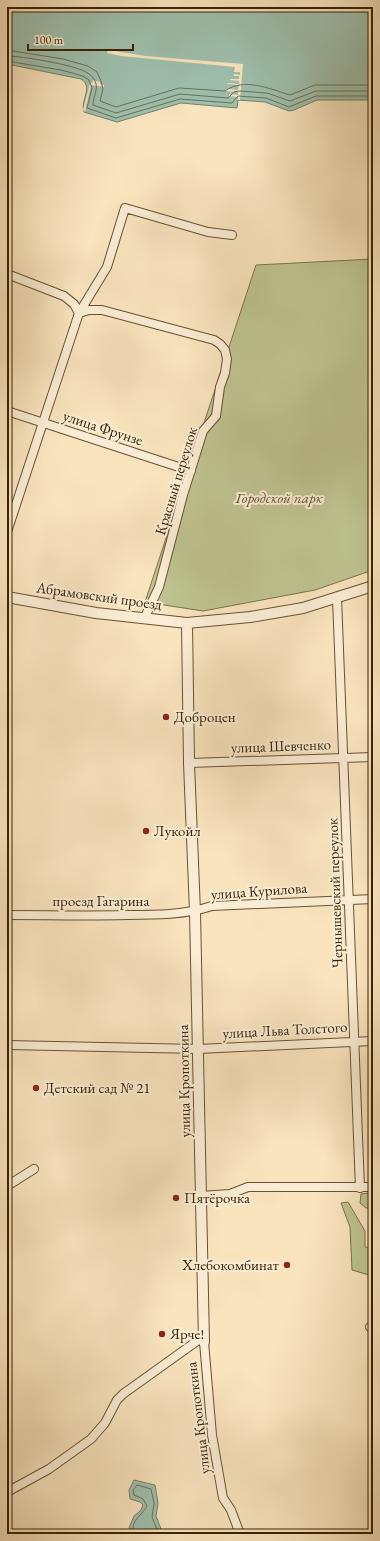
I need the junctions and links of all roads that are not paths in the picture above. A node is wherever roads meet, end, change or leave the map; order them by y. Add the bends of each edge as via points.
1 (232, 235) dead end
2 (7, 274) edge
3 (79, 313) junction
4 (7, 411) edge
5 (43, 423) junction
6 (191, 471) junction
7 (7, 532) edge
8 (373, 586) edge
9 (7, 597) edge
10 (337, 598) junction
11 (144, 619) junction
12 (187, 623) junction
13 (373, 757) edge
14 (344, 758) junction
15 (189, 764) junction
16 (373, 899) edge
17 (350, 900) junction
18 (195, 912) junction
19 (7, 915) edge
20 (355, 1041) junction
21 (373, 1041) edge
22 (7, 1045) edge
23 (198, 1049) junction
24 (34, 1169) dead end
25 (7, 1186) edge
26 (360, 1188) junction
27 (373, 1188) edge
28 (200, 1196) junction
29 (204, 1339) junction
30 (7, 1492) edge
31 (240, 1534) edge

1 - 3 street via 208,232 125,208 106,267
2 - 3 street via 64,296 74,304
3 - 5 street
3 - 6 street, Красный переулок via 102,310 190,332 214,340 225,350 227,359 216,416 203,430
4 - 5 street, улица Фрунзе
5 - 6 street, улица Фрунзе
5 - 7 street
6 - 11 street, Красный переулок via 159,587
8 - 10 street, Абрамовский проезд
9 - 11 street, Абрамовский проезд via 81,611
10 - 12 street, Абрамовский проезд via 303,608 250,617
10 - 14 street, Чернышевский переулок
11 - 12 street, Абрамовский проезд
12 - 15 street, улица Кропоткина
13 - 14 street, улица Шевченко
14 - 15 street, улица Шевченко
14 - 17 street, Чернышевский переулок
15 - 18 street, улица Кропоткина
16 - 17 street, улица Курилова
17 - 18 street, улица Курилова via 212,906
17 - 20 street, Чернышевский переулок
18 - 19 street, проезд Гагарина via 90,916
18 - 23 street, улица Кропоткина
20 - 21 street, улица Льва Толстого
20 - 23 street, улица Льва Толстого
20 - 26 street, Чернышевский переулок
22 - 23 street, улица Льва Толстого
23 - 28 street, улица Кропоткина
24 - 25 street
26 - 27 street
26 - 28 street via 248,1188 230,1194
28 - 29 street, улица Кропоткина
29 - 30 street via 123,1394 91,1439 49,1469
29 - 31 street, улица Кропоткина via 212,1435 223,1498 231,1510

